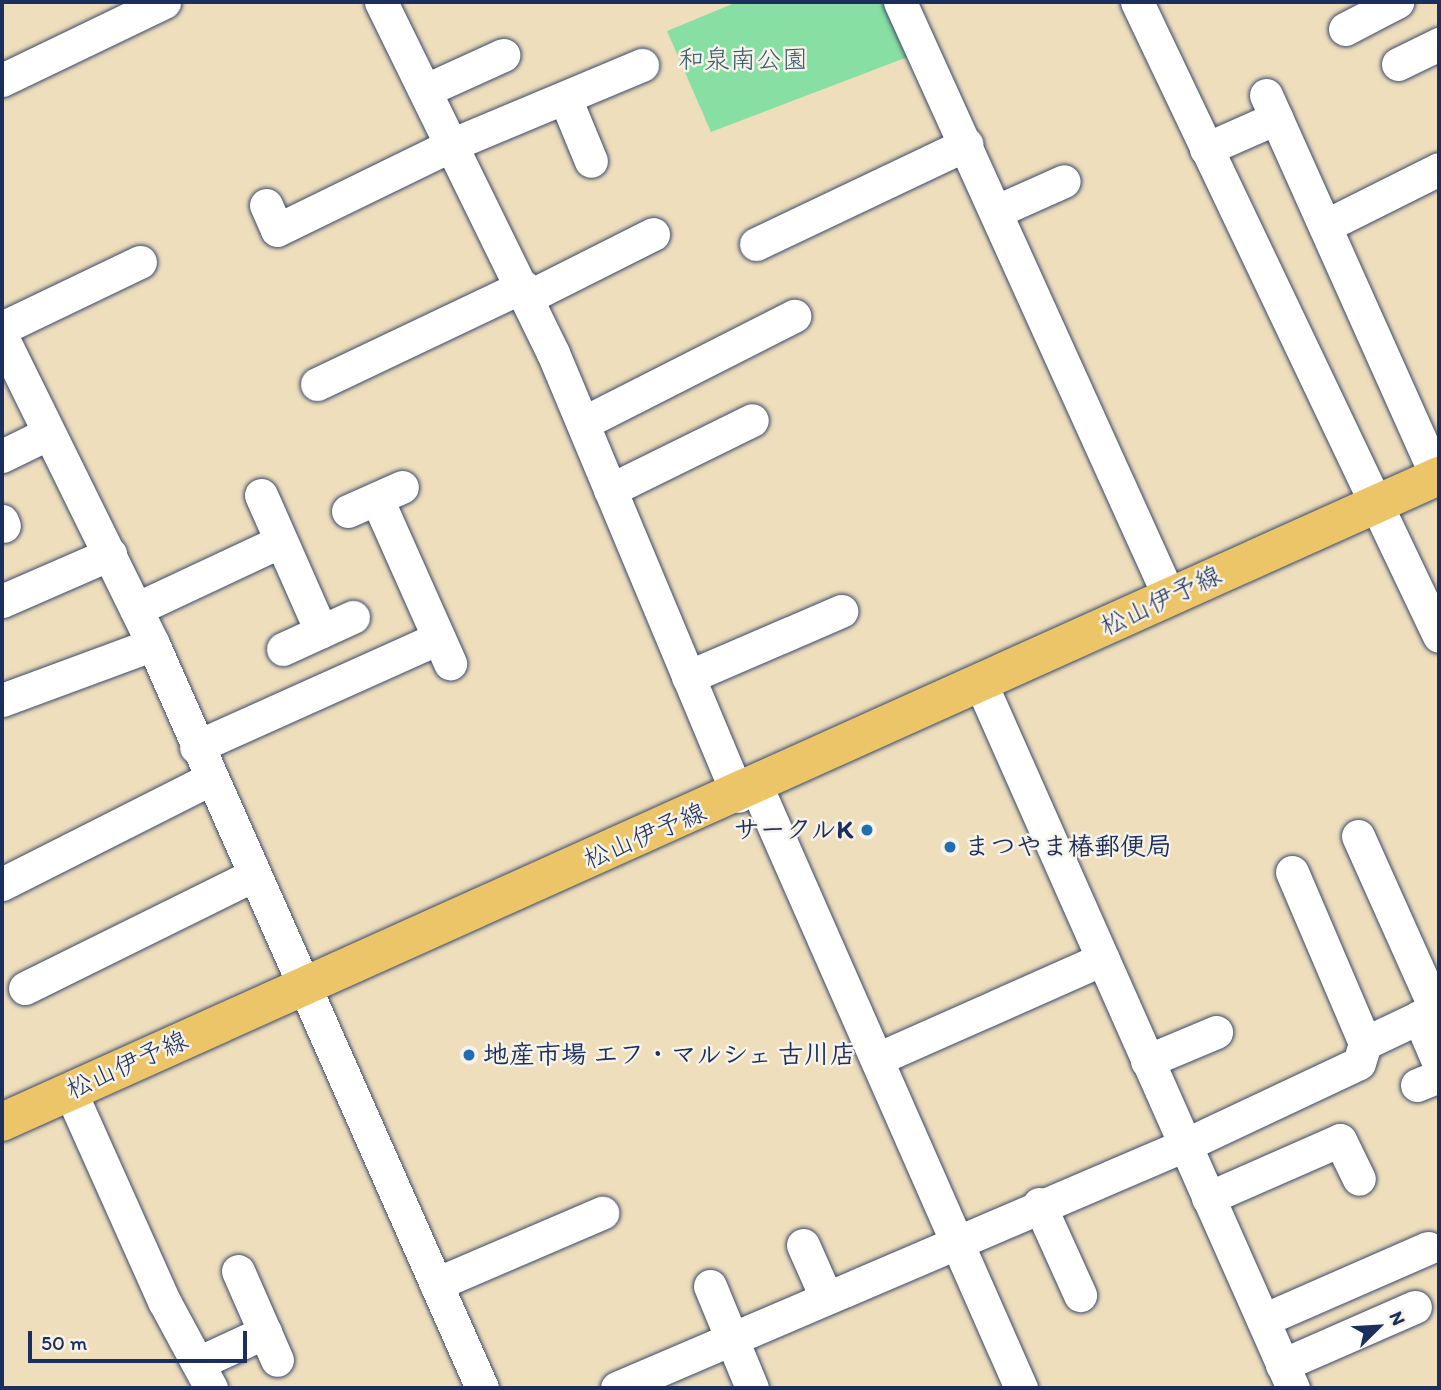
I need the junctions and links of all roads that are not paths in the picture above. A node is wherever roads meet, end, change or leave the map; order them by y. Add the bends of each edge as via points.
1 (163, 2) edge
2 (381, 2) edge
3 (900, 2) edge
4 (1137, 2) edge
5 (1438, 34) edge
6 (503, 55) dead end
7 (1398, 64) dead end
8 (642, 65) dead end
9 (2, 80) edge
10 (426, 90) junction
11 (565, 98) junction
12 (453, 144) junction
13 (967, 144) junction
14 (1206, 149) junction
15 (591, 161) dead end
16 (1437, 176) edge
17 (1064, 181) dead end
18 (266, 205) dead end
19 (997, 211) junction
20 (1325, 226) junction
21 (653, 234) dead end
22 (756, 244) dead end
23 (140, 262) dead end
24 (525, 292) junction
25 (794, 316) dead end
26 (2, 328) edge
27 (2, 337) edge
28 (334, 383) dead end
29 (752, 420) dead end
30 (583, 423) junction
31 (49, 433) junction
32 (2, 456) edge
33 (1438, 477) edge
34 (610, 490) junction
35 (261, 495) dead end
36 (376, 499) dead end
37 (1372, 506) junction
38 (281, 541) junction
39 (110, 554) junction
40 (1169, 596) junction
41 (2, 601) edge
42 (136, 609) junction
43 (841, 611) dead end
44 (353, 617) dead end
45 (321, 631) junction
46 (1439, 636) edge
47 (153, 644) junction
48 (283, 649) dead end
49 (688, 677) junction
50 (981, 684) junction
51 (2, 700) edge
52 (196, 747) junction
53 (210, 779) junction
54 (747, 792) junction
55 (1358, 836) dead end
56 (1292, 872) dead end
57 (254, 874) junction
58 (2, 884) edge
59 (1103, 959) junction
60 (38, 971) dead end
61 (305, 985) junction
62 (1431, 1012) edge
63 (1216, 1032) dead end
64 (1365, 1043) junction
65 (877, 1059) junction
66 (1147, 1060) junction
67 (1432, 1075) edge
68 (70, 1091) junction
69 (2, 1122) edge
70 (1185, 1145) junction
71 (1359, 1179) dead end
72 (1208, 1198) junction
73 (1039, 1204) junction
74 (602, 1213) dead end
75 (956, 1238) junction
76 (803, 1245) dead end
77 (1428, 1248) dead end
78 (238, 1271) dead end
79 (436, 1284) junction
80 (710, 1286) dead end
81 (1080, 1294) dead end
82 (826, 1297) junction
83 (1415, 1307) dead end
84 (1263, 1320) junction
85 (731, 1338) junction
86 (205, 1376) edge
87 (1288, 1376) edge
88 (482, 1388) edge
89 (618, 1388) edge
90 (752, 1388) edge
91 (1021, 1388) edge

1 - 9 street
2 - 10 street
3 - 13 street
4 - 14 street
5 - 7 street
6 - 10 street
8 - 11 street
10 - 12 street
11 - 12 street
11 - 15 street
12 - 18 street via 277,230
12 - 24 street
13 - 19 street
13 - 22 street via 798,207
14 - 20 street via 1271,106
14 - 37 street
16 - 20 street
17 - 19 street
19 - 40 street
20 - 33 street
21 - 24 street
23 - 26 street
24 - 28 street
24 - 30 street
25 - 30 street
27 - 31 street
29 - 34 street
30 - 34 street
31 - 32 street
31 - 39 street
33 - 37 main road, 松山伊予線
34 - 49 street
35 - 38 street
36 - 52 street via 444,650
37 - 40 main road, 松山伊予線
37 - 46 street
38 - 42 street
38 - 45 street
39 - 41 street
39 - 42 street
40 - 50 main road, 松山伊予線
42 - 47 street
43 - 49 street
44 - 45 street
45 - 48 street
47 - 51 street
47 - 52 street
49 - 54 street
50 - 54 main road, 松山伊予線
50 - 59 street
52 - 53 street
53 - 57 street
53 - 58 street
54 - 61 main road, 松山伊予線
54 - 65 street
55 - 62 street
56 - 64 street
57 - 60 street via 111,930
57 - 61 street
59 - 65 street
59 - 66 street
61 - 68 main road, 松山伊予線
61 - 79 street
62 - 64 street
62 - 67 street
63 - 66 street
64 - 70 street via 1359,1063
65 - 75 street
66 - 70 street
68 - 69 main road, 松山伊予線
68 - 86 street
70 - 72 street
70 - 73 street
71 - 72 street via 1340,1140
72 - 84 street
73 - 75 street
73 - 81 street
74 - 79 street
75 - 82 street
75 - 91 street
76 - 82 street
77 - 84 street
78 - 86 street via 271,1346
79 - 88 street
80 - 85 street
82 - 85 street
83 - 87 street
84 - 87 street
85 - 89 street
85 - 90 street

